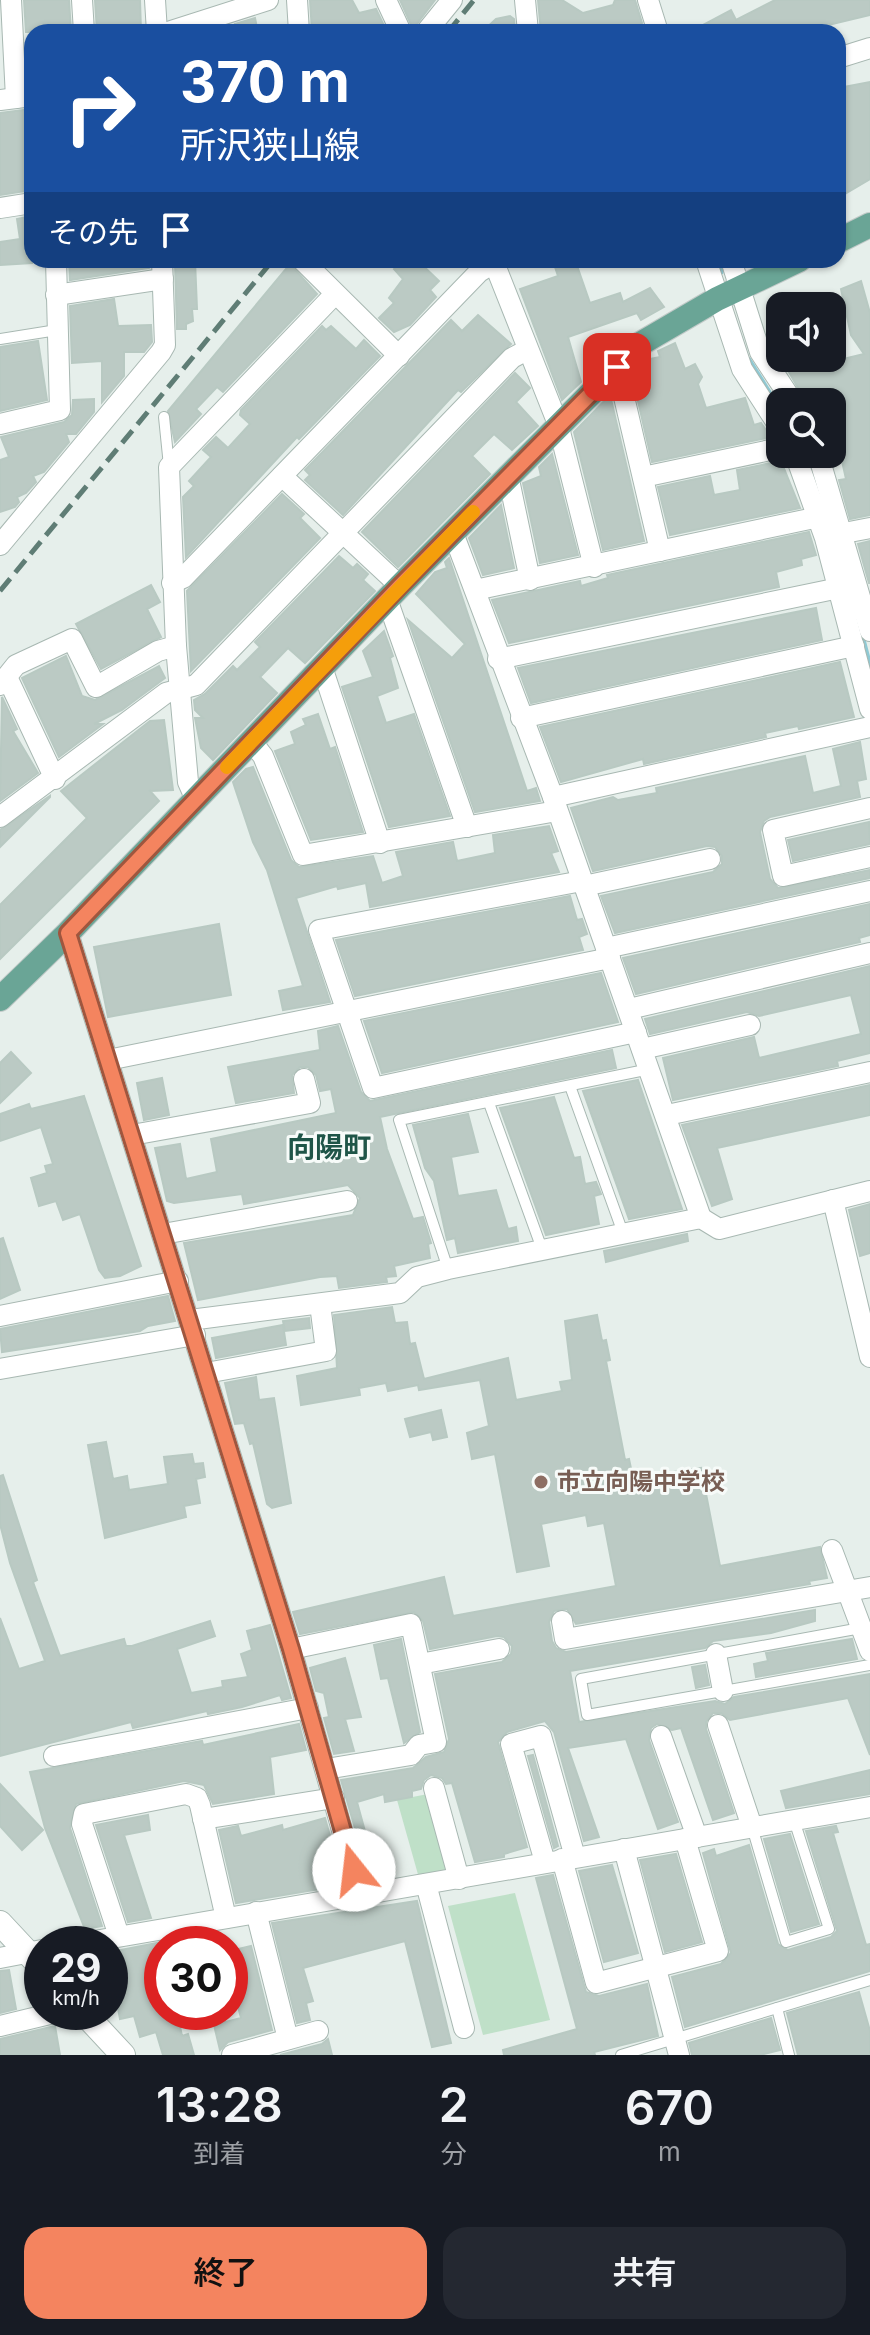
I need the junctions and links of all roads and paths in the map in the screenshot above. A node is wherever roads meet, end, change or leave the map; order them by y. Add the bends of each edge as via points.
1 (11, 0) edge
2 (82, 0) edge
3 (155, 0) edge
4 (268, 0) edge
5 (297, 0) edge
6 (386, 0) edge
7 (452, 0) edge
8 (525, 0) edge
9 (648, 0) edge
10 (84, 24) edge
11 (156, 24) edge
12 (193, 24) edge
13 (298, 24) edge
14 (397, 24) edge
15 (432, 24) edge
16 (527, 24) edge
17 (656, 24) edge
18 (870, 48) edge
19 (846, 56) edge
20 (16, 98) edge
21 (24, 204) edge
22 (0, 208) edge
23 (870, 227) edge
24 (846, 238) edge
25 (56, 268) edge
26 (310, 268) edge
27 (485, 268) edge
28 (495, 268) edge
29 (711, 268) edge
30 (730, 268) edge
31 (782, 268) edge
32 (163, 270) edge
33 (335, 294) junction
34 (728, 294) junction
35 (56, 295) junction
36 (57, 330) junction
37 (0, 339) edge
38 (527, 350) junction
39 (399, 356) junction
40 (617, 367) junction
41 (784, 388) edge
42 (766, 406) edge
43 (164, 417) dead end
44 (0, 424) edge
45 (558, 424) junction
46 (766, 451) edge
47 (169, 467) junction
48 (800, 468) edge
49 (823, 468) edge
50 (508, 475) junction
51 (282, 476) junction
52 (643, 477) junction
53 (819, 517) junction
54 (870, 528) edge
55 (343, 533) junction
56 (453, 533) junction
57 (844, 533) junction
58 (1, 543) edge
59 (660, 551) junction
60 (594, 567) junction
61 (530, 580) junction
62 (172, 583) junction
63 (839, 588) junction
64 (475, 590) junction
65 (394, 592) junction
66 (870, 631) edge
67 (176, 646) junction
68 (854, 646) junction
69 (498, 659) junction
70 (322, 667) junction
71 (3, 681) edge
72 (181, 689) junction
73 (870, 709) edge
74 (521, 718) junction
75 (870, 727) edge
76 (252, 742) junction
77 (55, 779) junction
78 (196, 800) junction
79 (555, 804) junction
80 (870, 808) edge
81 (0, 817) edge
82 (467, 827) junction
83 (380, 843) junction
84 (870, 857) edge
85 (710, 859) dead end
86 (583, 883) junction
87 (870, 891) edge
88 (68, 933) junction
89 (608, 953) junction
90 (870, 953) edge
91 (0, 999) edge
92 (629, 1009) junction
93 (346, 1012) junction
94 (750, 1025) dead end
95 (639, 1040) junction
96 (108, 1060) junction
97 (650, 1069) junction
98 (870, 1072) edge
99 (304, 1079) dead end
100 (570, 1086) junction
101 (489, 1103) junction
102 (667, 1115) junction
103 (132, 1135) junction
104 (870, 1191) edge
105 (833, 1200) junction
106 (347, 1201) dead end
107 (701, 1218) junction
108 (623, 1233) junction
109 (163, 1234) junction
110 (542, 1249) junction
111 (448, 1269) junction
112 (178, 1281) junction
113 (862, 1284) edge
114 (320, 1304) junction
115 (0, 1316) edge
116 (192, 1328) junction
117 (870, 1357) edge
118 (0, 1369) edge
119 (206, 1373) junction
120 (832, 1550) dead end
121 (870, 1587) edge
122 (848, 1591) junction
123 (562, 1621) dead end
124 (861, 1628) junction
125 (291, 1649) junction
126 (499, 1649) dead end
127 (870, 1651) edge
128 (716, 1654) junction
129 (420, 1664) junction
130 (870, 1665) edge
131 (723, 1691) junction
132 (308, 1708) junction
133 (718, 1725) dead end
134 (661, 1736) dead end
135 (54, 1756) dead end
136 (326, 1769) junction
137 (434, 1788) dead end
138 (334, 1798) junction
139 (870, 1807) edge
140 (203, 1819) junction
141 (794, 1820) junction
142 (752, 1827) junction
143 (691, 1838) junction
144 (624, 1849) junction
145 (561, 1860) junction
146 (459, 1879) junction
147 (426, 1884) junction
148 (360, 1894) junction
149 (256, 1912) junction
150 (226, 1918) junction
151 (0, 1923) edge
152 (116, 1926) edge
153 (128, 1934) edge
154 (24, 1945) edge
155 (24, 1957) edge
156 (0, 1958) edge
157 (655, 1968) junction
158 (870, 1980) edge
159 (777, 2008) junction
160 (24, 2020) edge
161 (0, 2026) edge
162 (464, 2028) dead end
163 (100, 2030) edge
164 (318, 2031) dead end
165 (288, 2039) junction
166 (676, 2047) edge
167 (123, 2055) edge
168 (232, 2055) edge
169 (621, 2055) edge
170 (789, 2055) edge

1 - 20 street
2 - 10 street
3 - 11 street
4 - 12 street
5 - 13 street
6 - 14 street
7 - 15 street
8 - 16 street
9 - 17 street
18 - 19 street
21 - 22 street
23 - 24 main road
25 - 35 street
26 - 33 street
27 - 39 street
28 - 38 street
29 - 34 street
30 - 34 street
31 - 34 main road
32 - 35 street
32 - 58 street via 161,352
33 - 39 street
33 - 47 street
34 - 40 main road via 660,330
34 - 41 street
34 - 42 street via 742,369
35 - 36 street
36 - 37 lane
36 - 44 street via 60,410
38 - 45 street
38 - 55 street via 512,358
39 - 51 street
40 - 45 main road
40 - 52 street
43 - 47 lane
45 - 50 main road
45 - 60 street
46 - 52 street
47 - 62 street
48 - 53 street
49 - 57 street
50 - 56 main road
50 - 61 street
51 - 55 street
51 - 62 street via 183,578
52 - 59 street
53 - 59 street
53 - 63 street
54 - 57 street
55 - 65 street
55 - 72 street via 196,685
56 - 64 street
56 - 65 main road
57 - 66 street
59 - 60 street
60 - 61 street
61 - 64 street
62 - 67 street
63 - 68 street
63 - 69 street
64 - 69 street
65 - 70 main road
65 - 82 street
67 - 71 street via 96,687 72,639 16,665
67 - 72 street
68 - 73 street
68 - 74 street
69 - 74 street
70 - 76 main road
70 - 83 street
71 - 77 street
72 - 77 street via 166,693
72 - 78 street via 188,782
74 - 79 street
75 - 79 street
76 - 78 main road
76 - 83 street via 263,756 300,854
77 - 81 street
78 - 88 main road
79 - 82 street
79 - 86 street
80 - 84 street via 773,830 783,876
82 - 83 street
85 - 86 street
86 - 89 street
86 - 93 street via 319,930
87 - 89 street
88 - 91 main road
88 - 96 street
89 - 92 street
89 - 93 street
90 - 92 street
92 - 95 street
93 - 95 street via 373,1088
93 - 96 street
94 - 95 street
95 - 97 street
96 - 103 street
97 - 100 lane
97 - 102 street
98 - 102 street
99 - 103 street via 310,1103
100 - 101 lane
100 - 108 lane
101 - 110 lane
101 - 111 lane via 399,1120
102 - 107 street
103 - 109 street
104 - 105 street
105 - 107 street via 719,1229
105 - 113 street
106 - 109 street
107 - 108 street
108 - 110 street
109 - 112 street
110 - 111 street
111 - 114 street via 417,1277 400,1293
112 - 115 street
112 - 116 street
113 - 117 street
114 - 116 street
114 - 119 street via 326,1351
116 - 118 street
116 - 119 street
119 - 125 street
120 - 122 street
121 - 122 street
122 - 123 street via 565,1639
122 - 124 street
124 - 127 street
124 - 128 lane
125 - 129 street via 411,1624
125 - 132 street
126 - 129 street
128 - 131 street
128 - 131 lane via 581,1679 587,1715
129 - 136 street via 436,1742 419,1745 411,1755
130 - 131 lane
132 - 135 street
132 - 136 street
133 - 142 street
134 - 143 street
136 - 138 street
137 - 146 street
138 - 140 street
138 - 148 street
139 - 141 street
140 - 150 street
140 - 152 street via 197,1798 186,1794 84,1814 82,1824
141 - 142 street
141 - 142 lane via 829,1929 786,1942
142 - 143 street
143 - 144 street
143 - 157 street via 718,1951
144 - 145 street
144 - 157 street
145 - 145 street via 541,1736 511,1744
145 - 146 street
145 - 157 street via 596,1983
146 - 147 street
147 - 148 street
147 - 162 street
148 - 149 street
149 - 150 street
149 - 165 street
150 - 153 street
151 - 154 street
155 - 156 street
157 - 166 street
158 - 159 lane
159 - 166 lane
159 - 170 lane
160 - 161 street
163 - 167 street
164 - 165 street
165 - 168 street
166 - 169 lane

